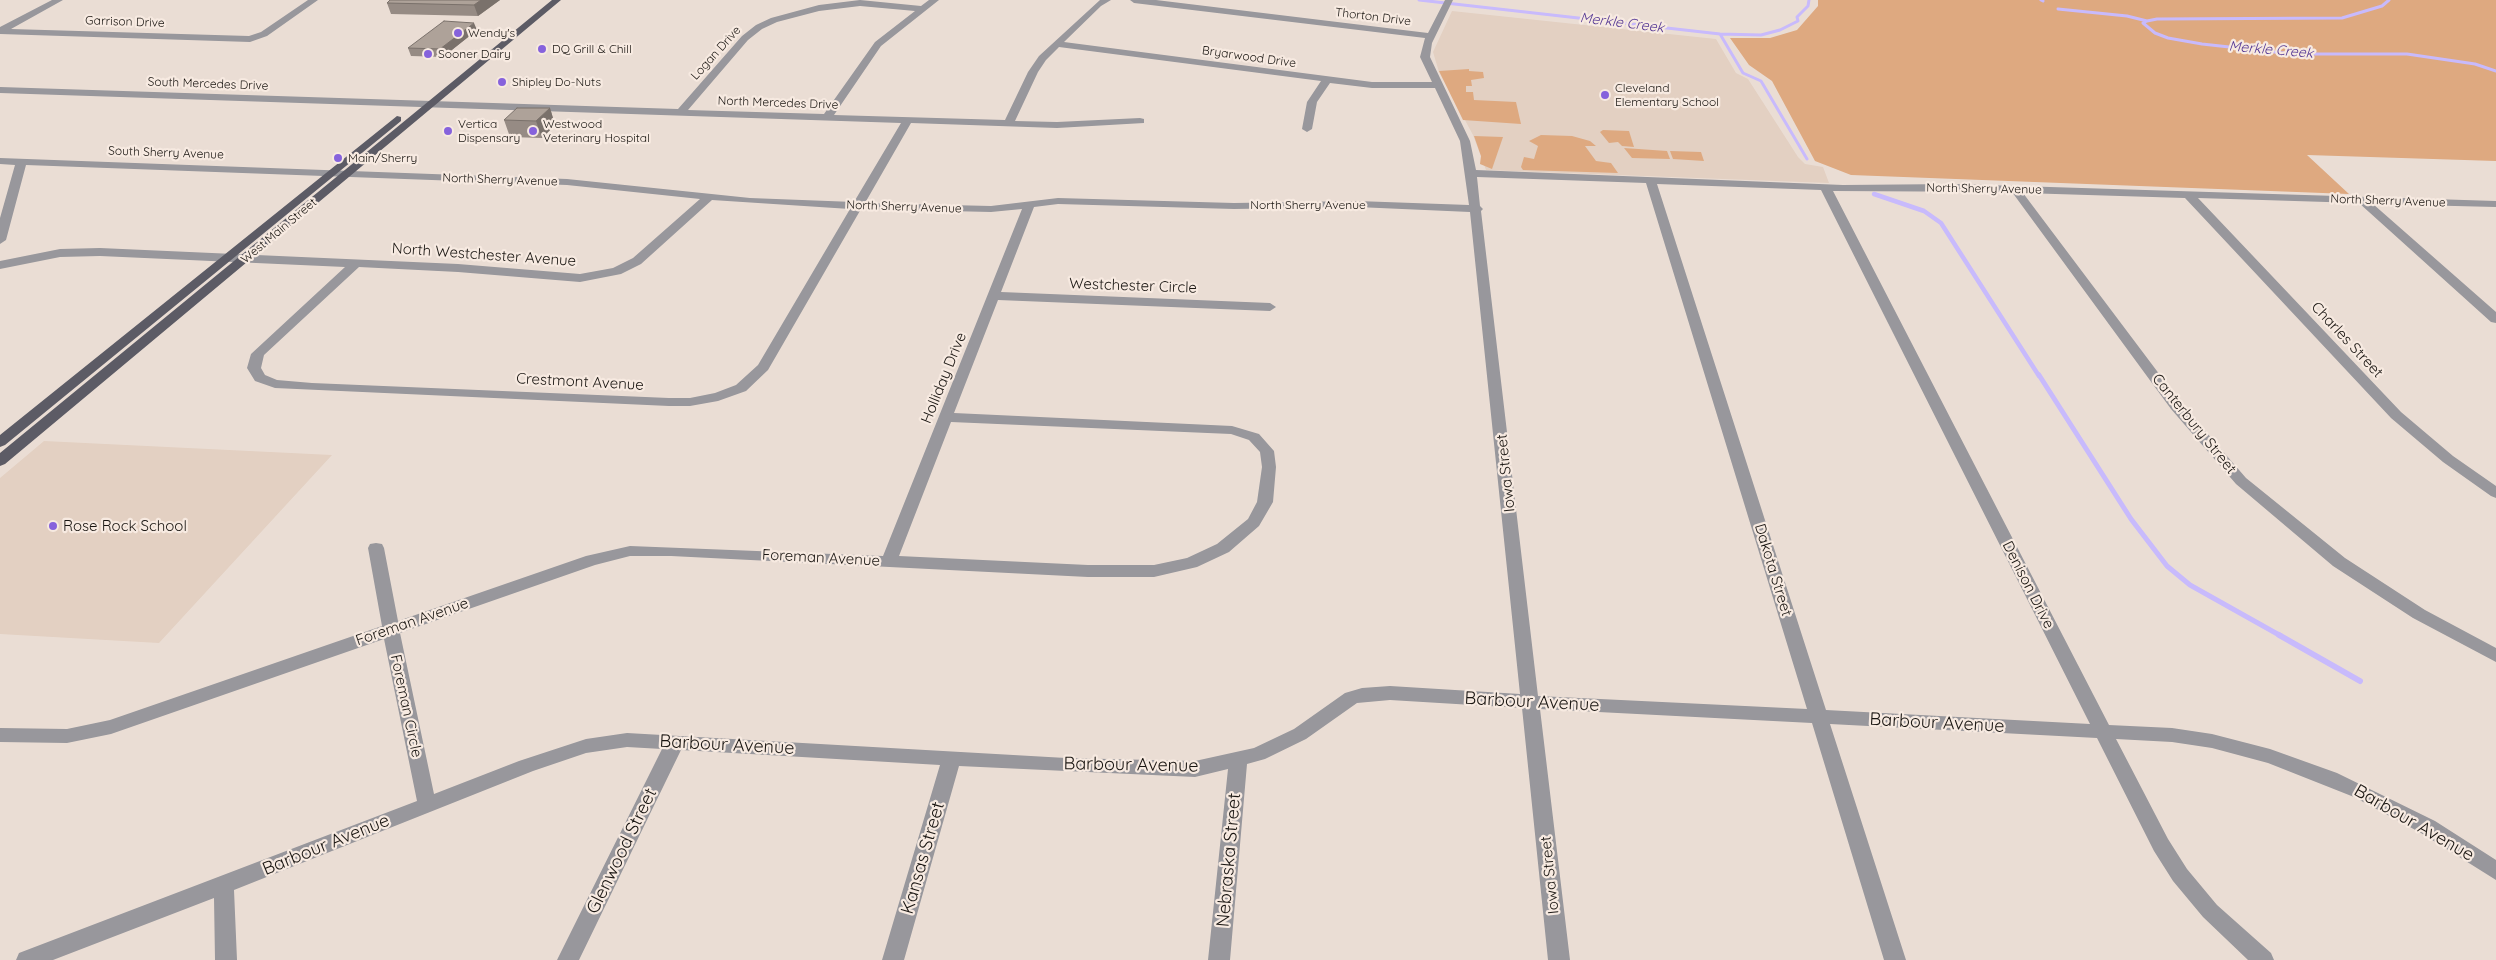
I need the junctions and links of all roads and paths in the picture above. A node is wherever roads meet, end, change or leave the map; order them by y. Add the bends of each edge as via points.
1 (59, 0) edge
2 (314, 0) edge
3 (544, 0) edge
4 (557, 0) edge
5 (935, 0) edge
6 (1108, 0) edge
7 (1134, 0) edge
8 (1449, 0) edge
9 (923, 9) junction
10 (0, 31) edge
11 (1430, 36) junction
12 (1056, 44) junction
13 (1327, 80) junction
14 (1438, 85) junction
15 (0, 90) edge
16 (416, 104) junction
17 (431, 104) junction
18 (681, 112) junction
19 (826, 117) junction
20 (908, 120) junction
21 (1140, 121) dead end
22 (1009, 123) junction
23 (1307, 129) dead end
24 (0, 161) edge
25 (21, 162) junction
26 (331, 173) junction
27 (1471, 173) junction
28 (347, 174) junction
29 (1650, 179) junction
30 (1825, 187) junction
31 (2015, 189) junction
32 (2188, 194) junction
33 (710, 196) junction
34 (2362, 200) junction
35 (2496, 204) edge
36 (1029, 205) junction
37 (858, 206) junction
38 (1476, 209) junction
39 (0, 240) edge
40 (229, 257) junction
41 (246, 259) junction
42 (356, 263) junction
43 (0, 265) edge
44 (994, 296) junction
45 (1270, 307) dead end
46 (2496, 319) edge
47 (946, 417) junction
48 (0, 442) edge
49 (0, 461) edge
50 (2496, 493) edge
51 (376, 548) dead end
52 (889, 562) junction
53 (390, 630) junction
54 (2496, 656) edge
55 (1531, 702) junction
56 (1820, 717) junction
57 (2104, 732) junction
58 (0, 735) edge
59 (675, 742) junction
60 (952, 757) junction
61 (1238, 761) junction
62 (427, 805) junction
63 (2496, 871) edge
64 (224, 885) junction
65 (27, 960) edge
66 (226, 960) edge
67 (568, 960) edge
68 (893, 960) edge
69 (1219, 960) edge
70 (1559, 960) edge
71 (1895, 960) edge
72 (2263, 960) edge

1 - 10 street
2 - 10 street, Garrison Drive via 264,34 250,38
3 - 16 main road, West Main Street
4 - 17 main road, West Main Street
5 - 9 street
6 - 12 street via 1098,4
7 - 11 street, Thorton Drive
8 - 11 street, Iowa Street
9 - 18 street, Logan Drive via 845,4 805,11 759,26
9 - 19 street via 878,44
11 - 14 street, Iowa Street via 1424,57
12 - 13 street, Bryarwood Drive
12 - 22 street via 1033,72
13 - 14 street, Bryarwood Drive via 1390,86
13 - 23 street via 1312,102
14 - 27 street, Iowa Street via 1465,141
15 - 16 street, South Mercedes Drive
16 - 17 street, North Mercedes Drive
16 - 26 main road, West Main Street
17 - 18 street, North Mercedes Drive
17 - 28 main road, West Main Street
18 - 19 street, North Mercedes Drive
19 - 20 street, North Mercedes Drive
20 - 22 street, North Mercedes Drive
20 - 37 street, Crestmont Avenue
21 - 22 street, North Mercedes Drive via 1081,125
24 - 25 street, South Sherry Avenue
25 - 26 street, South Sherry Avenue
25 - 39 street
26 - 28 street, North Sherry Avenue
26 - 40 main road, West Main Street
27 - 29 street, North Sherry Avenue
27 - 38 street, Iowa Street
28 - 33 street, North Sherry Avenue via 586,183
28 - 41 main road, West Main Street
29 - 30 street, North Sherry Avenue
29 - 56 street, Dakota Street
30 - 31 street, North Sherry Avenue
30 - 57 street, Denison Drive
31 - 32 street, North Sherry Avenue
31 - 54 street, Canterbury Street via 2176,406 2241,481 2339,562 2418,614
32 - 34 street, North Sherry Avenue
32 - 50 street, Charles Street via 2396,415
33 - 37 street, North Sherry Avenue via 773,203
33 - 42 street, North Westchester Avenue via 637,261 598,276 566,278 477,269
34 - 35 street, North Sherry Avenue
34 - 46 street
36 - 37 street, North Sherry Avenue via 974,210
36 - 38 street, North Sherry Avenue via 1065,201 1234,206 1357,204
36 - 44 street, Holliday Drive
37 - 42 street, Crestmont Avenue via 756,375 732,392 690,402 312,387 275,384 260,378 254,368 258,354
38 - 55 street, Iowa Street
40 - 41 street, North Westchester Avenue
40 - 43 street, North Westchester Avenue via 78,251
40 - 48 main road, West Main Street
41 - 42 street, North Westchester Avenue
41 - 49 main road, West Main Street
44 - 45 street, Westchester Circle
44 - 47 street, Holliday Drive
47 - 52 street, Holliday Drive
47 - 52 street, Foreman Avenue via 1232,430 1254,437 1267,450 1269,467 1265,502 1254,522 1229,544 1206,558 1163,569 1126,572
51 - 53 street, Foreman Circle
52 - 53 street, Foreman Avenue via 671,551 630,552 592,560
53 - 58 street, Foreman Avenue via 111,727 67,736
53 - 62 street, Foreman Circle
55 - 56 street, Barbour Avenue
55 - 61 street, Barbour Avenue via 1390,693 1362,695 1343,703 1281,745
55 - 70 street, Iowa Street
56 - 57 street, Barbour Avenue
56 - 71 street, Dakota Street
57 - 63 street, Barbour Avenue via 2172,735 2212,741 2296,765 2393,807
57 - 72 street, Denison Drive via 2160,845 2180,875 2210,911
59 - 60 street, Barbour Avenue
59 - 62 street, Barbour Avenue via 627,740 586,746
59 - 67 street, Glenwood Street
60 - 61 street, Barbour Avenue via 1164,769
60 - 68 street, Kansas Street
61 - 69 street, Nebraska Street
62 - 64 street, Barbour Avenue
64 - 65 street, Barbour Avenue
64 - 66 street

